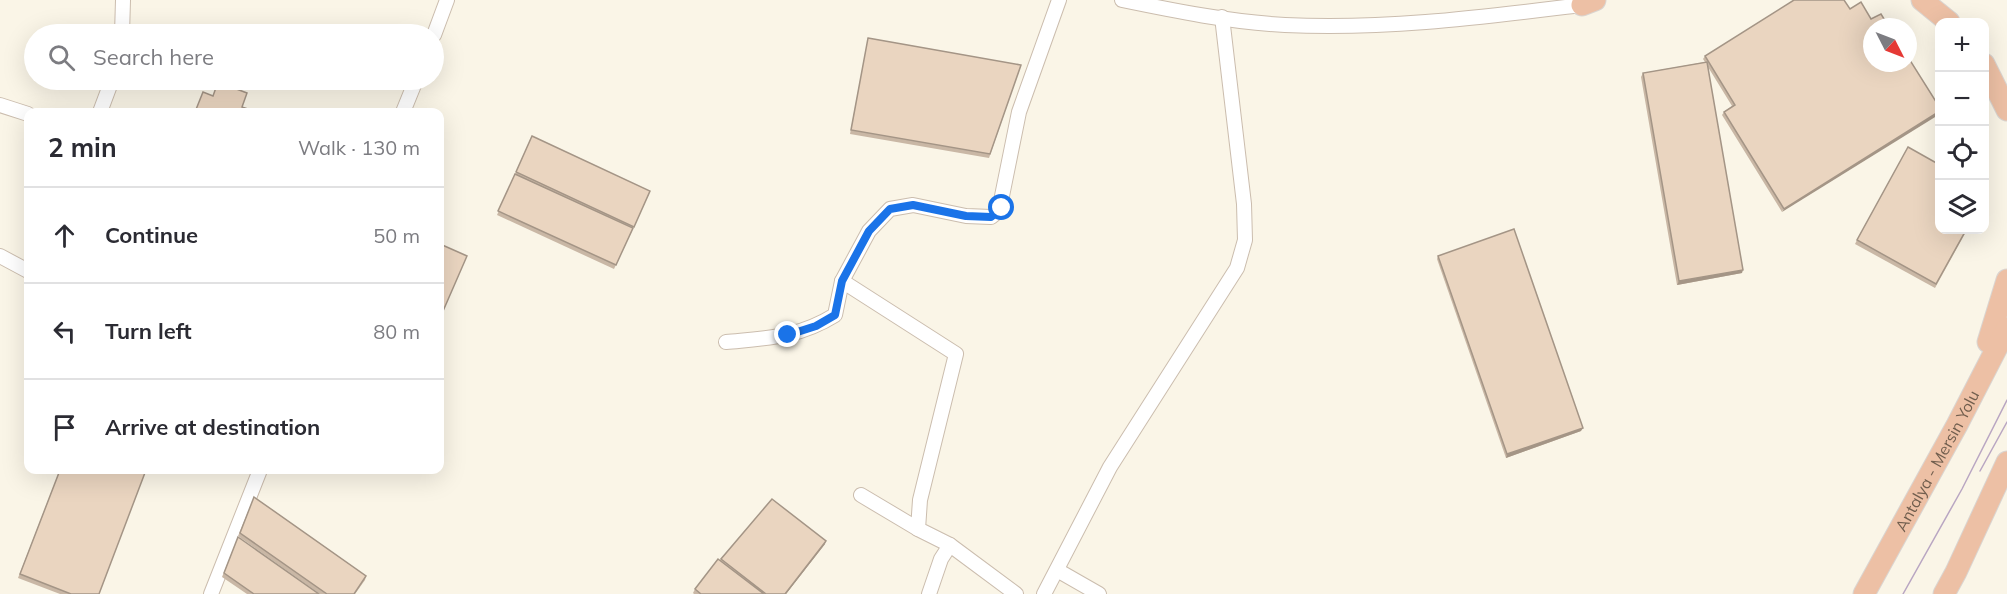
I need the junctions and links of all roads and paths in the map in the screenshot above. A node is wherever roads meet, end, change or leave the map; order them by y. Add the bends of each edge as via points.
1 (123, 0) edge
2 (447, 0) edge
3 (1059, 0) edge
4 (1122, 0) edge
5 (1922, 0) edge
6 (1589, 2) edge
7 (1222, 17) junction
8 (1944, 18) edge
9 (122, 24) edge
10 (438, 24) edge
11 (1988, 72) edge
12 (108, 90) edge
13 (412, 90) edge
14 (0, 105) edge
15 (102, 108) edge
16 (405, 108) edge
17 (2007, 110) edge
18 (24, 113) edge
19 (0, 256) edge
20 (24, 269) edge
21 (2007, 280) edge
22 (842, 281) junction
23 (2007, 328) edge
24 (726, 342) dead end
25 (1957, 425) junction
26 (2007, 462) edge
27 (258, 474) edge
28 (2007, 493) edge
29 (861, 495) dead end
30 (918, 529) junction
31 (950, 545) junction
32 (1057, 570) junction
33 (1956, 572) junction
34 (211, 594) edge
35 (929, 594) edge
36 (1016, 594) edge
37 (1044, 594) edge
38 (1099, 594) edge
39 (1864, 594) edge
40 (1944, 594) edge

1 - 9 street
2 - 10 street
3 - 22 street via 1019,112 1002,208 991,217 913,205 890,209 869,231
4 - 7 street
5 - 8 highway
6 - 7 street via 1459,20 1369,26 1283,24
7 - 32 street via 1244,204 1245,240 1237,268 1110,467
11 - 17 highway
12 - 15 street
13 - 16 street
14 - 18 street
19 - 20 street
21 - 25 highway via 1996,322
22 - 24 street via 835,315 816,326 788,335
22 - 30 street via 956,354 920,500
23 - 25 highway, Antalya - Mersin Yolu
25 - 39 highway, Antalya - Mersin Yolu
26 - 33 highway
27 - 34 street
28 - 33 highway
29 - 30 street
30 - 31 street
31 - 35 street
31 - 36 street
32 - 37 street
32 - 38 street
33 - 40 highway

